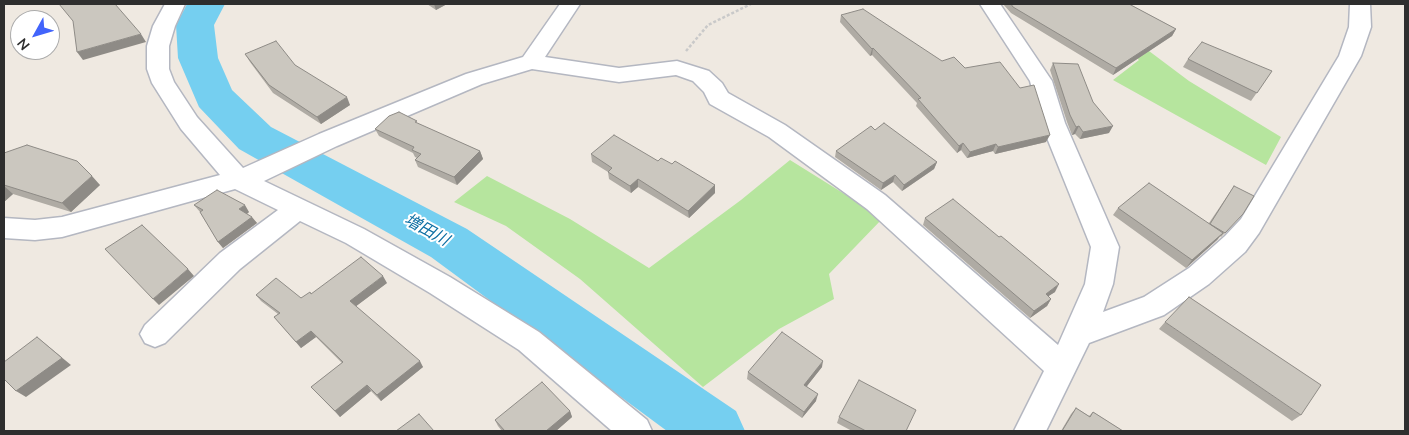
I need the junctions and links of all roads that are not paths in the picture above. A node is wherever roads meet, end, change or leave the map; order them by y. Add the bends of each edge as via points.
1 (175, 4) edge
2 (570, 4) edge
3 (990, 4) edge
4 (1360, 4) edge
5 (532, 62) junction
6 (246, 177) junction
7 (298, 208) junction
8 (4, 228) edge
9 (154, 334) dead end
10 (1078, 334) junction
11 (1062, 368) junction
12 (636, 431) edge
13 (1030, 431) edge

1 - 6 street via 158,46 158,69 163,83 189,123
2 - 5 street
3 - 10 street via 1041,81 1053,123 1105,247 1099,284
4 - 10 street via 1360,27 1350,56 1250,226 1235,244 1200,276 1154,306
5 - 6 street via 474,79
5 - 11 street via 619,75 677,68 701,76 714,88 718,98 777,132 876,202
6 - 7 street
6 - 8 street via 62,228
7 - 9 street via 230,261
7 - 12 street via 440,285 529,341
10 - 11 street
11 - 13 street

